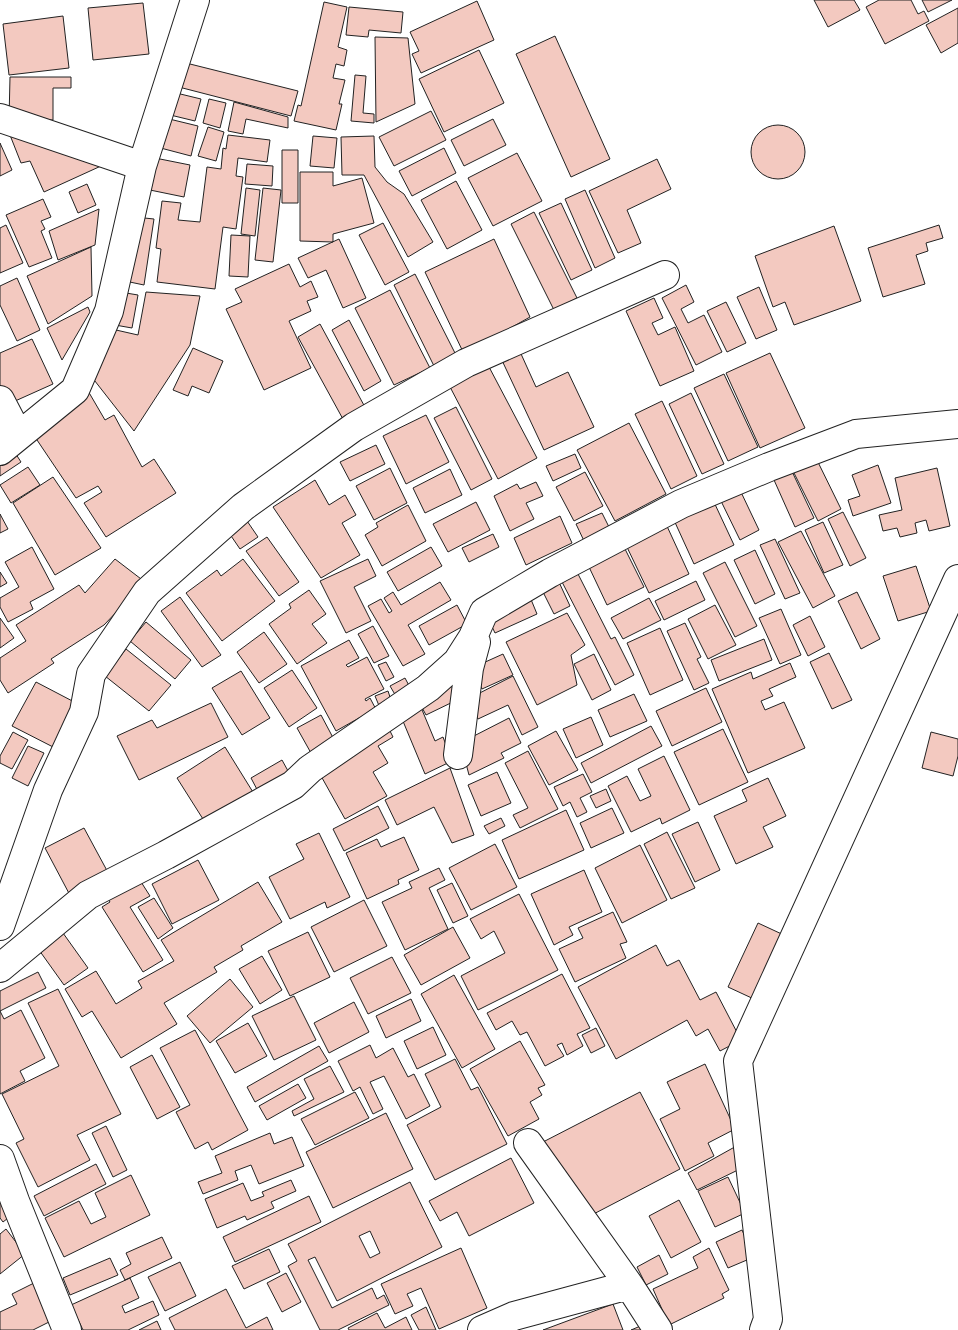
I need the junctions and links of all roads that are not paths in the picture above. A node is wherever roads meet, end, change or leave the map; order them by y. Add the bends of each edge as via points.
1 (195, 0) edge
2 (0, 118) edge
3 (142, 166) junction
4 (665, 275) dead end
5 (0, 400) edge
6 (958, 424) edge
7 (0, 438) edge
8 (0, 451) edge
9 (958, 579) edge
10 (484, 612) junction
11 (458, 755) dead end
12 (0, 926) edge
13 (0, 968) edge
14 (528, 1143) dead end
15 (0, 1159) edge
16 (629, 1285) junction
17 (67, 1330) edge
18 (482, 1330) edge
19 (658, 1330) edge
20 (764, 1330) edge

1 - 3 street
2 - 3 street
3 - 8 street via 109,311 75,390
4 - 12 street via 466,363 354,427 243,507 147,592 91,674 84,712 48,790
5 - 7 street via 14,426
6 - 10 street via 856,434 769,467 681,504
9 - 20 street via 738,1061 768,1319
10 - 11 street via 469,668
10 - 13 street via 457,662 428,688 310,769 293,785 88,895
14 - 16 street
15 - 17 street
16 - 18 street via 514,1316
16 - 19 street

